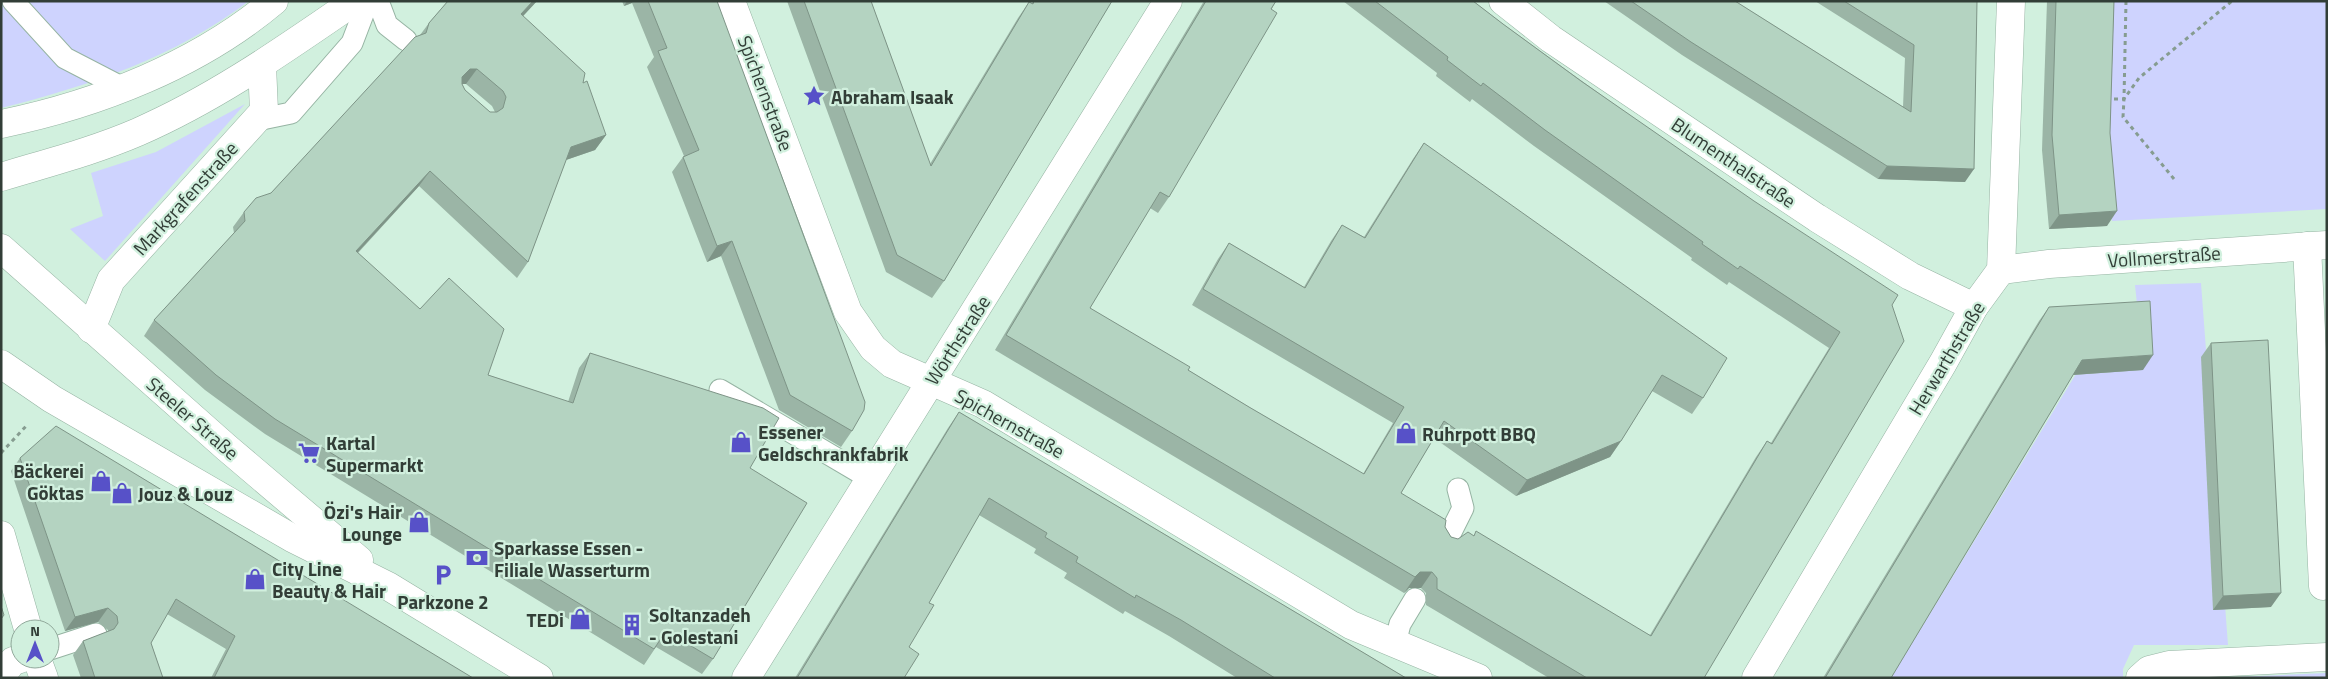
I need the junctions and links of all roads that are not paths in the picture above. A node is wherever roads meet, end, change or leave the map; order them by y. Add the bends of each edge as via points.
1 (13, 1) edge
2 (274, 1) edge
3 (355, 1) edge
4 (368, 1) edge
5 (378, 1) edge
6 (731, 1) edge
7 (1168, 1) edge
8 (1503, 1) edge
9 (2011, 1) edge
10 (406, 40) dead end
11 (262, 65) junction
12 (123, 88) junction
13 (257, 120) junction
14 (1, 124) edge
15 (1, 177) edge
16 (2317, 246) edge
17 (1, 248) edge
18 (2001, 270) junction
19 (1974, 307) junction
20 (91, 329) junction
21 (1, 364) edge
22 (930, 381) junction
23 (720, 390) dead end
24 (871, 478) junction
25 (1458, 489) dead end
26 (1, 535) edge
27 (1446, 542) edge
28 (388, 586) junction
29 (2323, 586) dead end
30 (1415, 599) edge
31 (25, 619) edge
32 (96, 634) edge
33 (1395, 643) junction
34 (60, 646) edge
35 (2327, 657) edge
36 (10, 665) edge
37 (1, 676) edge
38 (539, 678) edge
39 (746, 678) edge
40 (1478, 678) edge
41 (1756, 678) edge
42 (2140, 678) edge

1 - 12 lane via 65,58
2 - 12 street via 204,51
3 - 11 street
4 - 13 lane via 352,43 291,113
5 - 10 lane via 387,25
6 - 22 street, Spichernstraße via 848,312 873,348 892,364
7 - 22 street, Wörthstraße
8 - 19 street, Blumenthalstraße via 1551,39 1817,218 1910,276
9 - 18 street
11 - 13 street, Markgrafenstraße via 264,111
11 - 15 street via 229,86 138,132
12 - 14 street via 42,116
13 - 20 street, Markgrafenstraße via 111,280
16 - 18 street, Vollmerstraße
16 - 29 street
17 - 20 street, Steeler Straße
18 - 19 street, Herwarthstraße
19 - 41 street, Herwarthstraße
20 - 28 street, Steeler Straße
21 - 28 street, Steeler Straße via 52,399 292,538
22 - 24 street, Wörthstraße
22 - 33 street, Spichernstraße via 983,404 1351,625
23 - 24 lane
24 - 39 street, Wörthstraße
25 - 27 lane via 1463,508
26 - 31 street
28 - 38 street, Steeler Straße
30 - 33 lane via 1400,624
32 - 34 lane
33 - 40 street, Spichernstraße
35 - 42 street via 2169,664 2149,670
36 - 37 street

